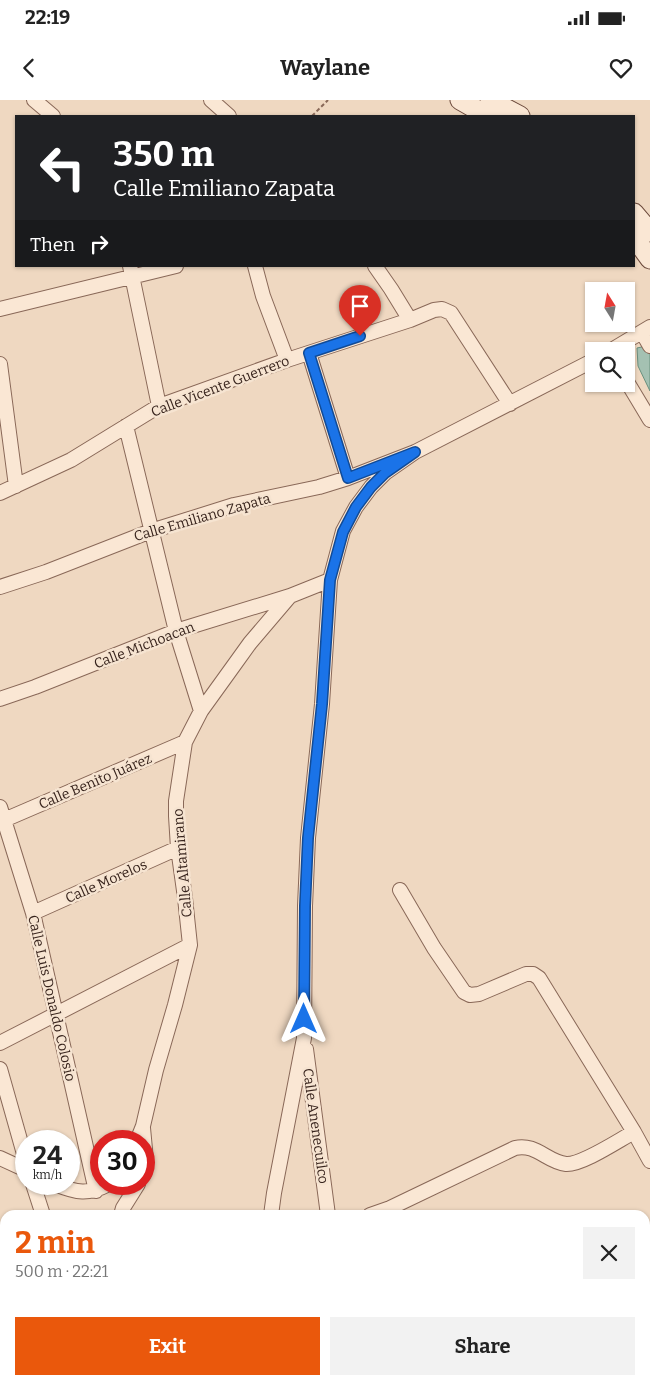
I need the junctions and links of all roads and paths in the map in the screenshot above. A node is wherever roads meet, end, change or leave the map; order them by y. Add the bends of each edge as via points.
1 (34, 100) edge
2 (211, 100) edge
3 (328, 100) edge
4 (460, 100) edge
5 (490, 100) edge
6 (52, 115) edge
7 (228, 115) edge
8 (313, 115) edge
9 (486, 115) edge
10 (518, 115) edge
11 (635, 214) edge
12 (650, 232) edge
13 (635, 238) edge
14 (650, 259) edge
15 (167, 267) edge
16 (255, 267) edge
17 (376, 267) edge
18 (131, 271) edge
19 (0, 309) edge
20 (410, 320) junction
21 (646, 330) edge
22 (625, 342) edge
23 (650, 346) edge
24 (309, 353) junction
25 (287, 360) junction
26 (0, 364) edge
27 (585, 365) edge
28 (633, 392) edge
29 (510, 404) junction
30 (159, 406) junction
31 (3, 415) edge
32 (650, 420) edge
33 (126, 426) junction
34 (415, 452) junction
35 (348, 478) junction
36 (16, 486) junction
37 (0, 493) edge
38 (151, 530) junction
39 (330, 580) junction
40 (0, 587) edge
41 (290, 596) junction
42 (176, 631) junction
43 (0, 699) edge
44 (201, 710) junction
45 (185, 742) junction
46 (2, 813) edge
47 (178, 848) junction
48 (400, 890) dead end
49 (33, 913) junction
50 (190, 945) junction
51 (56, 1014) junction
52 (304, 1038) junction
53 (0, 1043) edge
54 (0, 1070) edge
55 (143, 1126) junction
56 (17, 1130) edge
57 (141, 1130) edge
58 (143, 1130) edge
59 (634, 1132) junction
60 (0, 1158) edge
61 (650, 1161) edge
62 (90, 1164) edge
63 (15, 1165) edge
64 (37, 1195) edge
65 (132, 1195) edge
66 (41, 1210) edge
67 (123, 1210) edge
68 (272, 1210) edge
69 (327, 1210) edge
70 (395, 1210) edge

1 - 6 street
2 - 7 street
3 - 8 path
4 - 9 main road
5 - 10 main road
11 - 12 main road
13 - 14 main road
15 - 18 street
16 - 25 street
17 - 20 street
18 - 19 street
18 - 30 street
20 - 24 street, Calle Vicente Guerrero
20 - 29 street, Calle Vicente Guerrero via 434,310 451,313
21 - 22 street
21 - 23 street
24 - 25 street, Calle Vicente Guerrero
24 - 35 street
25 - 30 street, Calle Vicente Guerrero
26 - 31 street
27 - 29 street, Calle Emiliano Zapata
28 - 32 street
29 - 34 street, Calle Emiliano Zapata
30 - 33 street, Calle Vicente Guerrero
31 - 36 street
33 - 36 street, Calle Vicente Guerrero via 71,460
33 - 38 street
34 - 35 street, Calle Emiliano Zapata
34 - 39 street via 385,473 356,507 343,532
35 - 38 street, Calle Emiliano Zapata via 234,504
36 - 37 street, Calle Vicente Guerrero
38 - 40 street, Calle Emiliano Zapata
38 - 42 street
39 - 41 street, Calle Altamirano
39 - 52 street via 322,704 308,838
41 - 42 street, Calle Michoacan
41 - 44 street, Calle Altamirano via 250,643
42 - 43 street, Calle Michoacan
42 - 44 street
44 - 45 street, Calle Altamirano
45 - 46 street, Calle Benito Juárez
45 - 47 street, Calle Altamirano via 176,801
46 - 49 street, Calle Luis Donaldo Colosio
47 - 49 street, Calle Morelos
47 - 50 street, Calle Altamirano
48 - 59 street via 464,992 479,994 526,974 538,978
49 - 51 street, Calle Luis Donaldo Colosio
50 - 51 street
50 - 55 street, Calle Altamirano
51 - 53 street
51 - 62 street, Calle Luis Donaldo Colosio
52 - 68 street
52 - 69 street, Calle Anenecuilco
54 - 56 street
55 - 57 street, Calle Altamirano
55 - 58 street
59 - 61 street
59 - 70 street via 574,1164 559,1162 526,1147 515,1148
60 - 63 street
64 - 66 street
65 - 67 street

